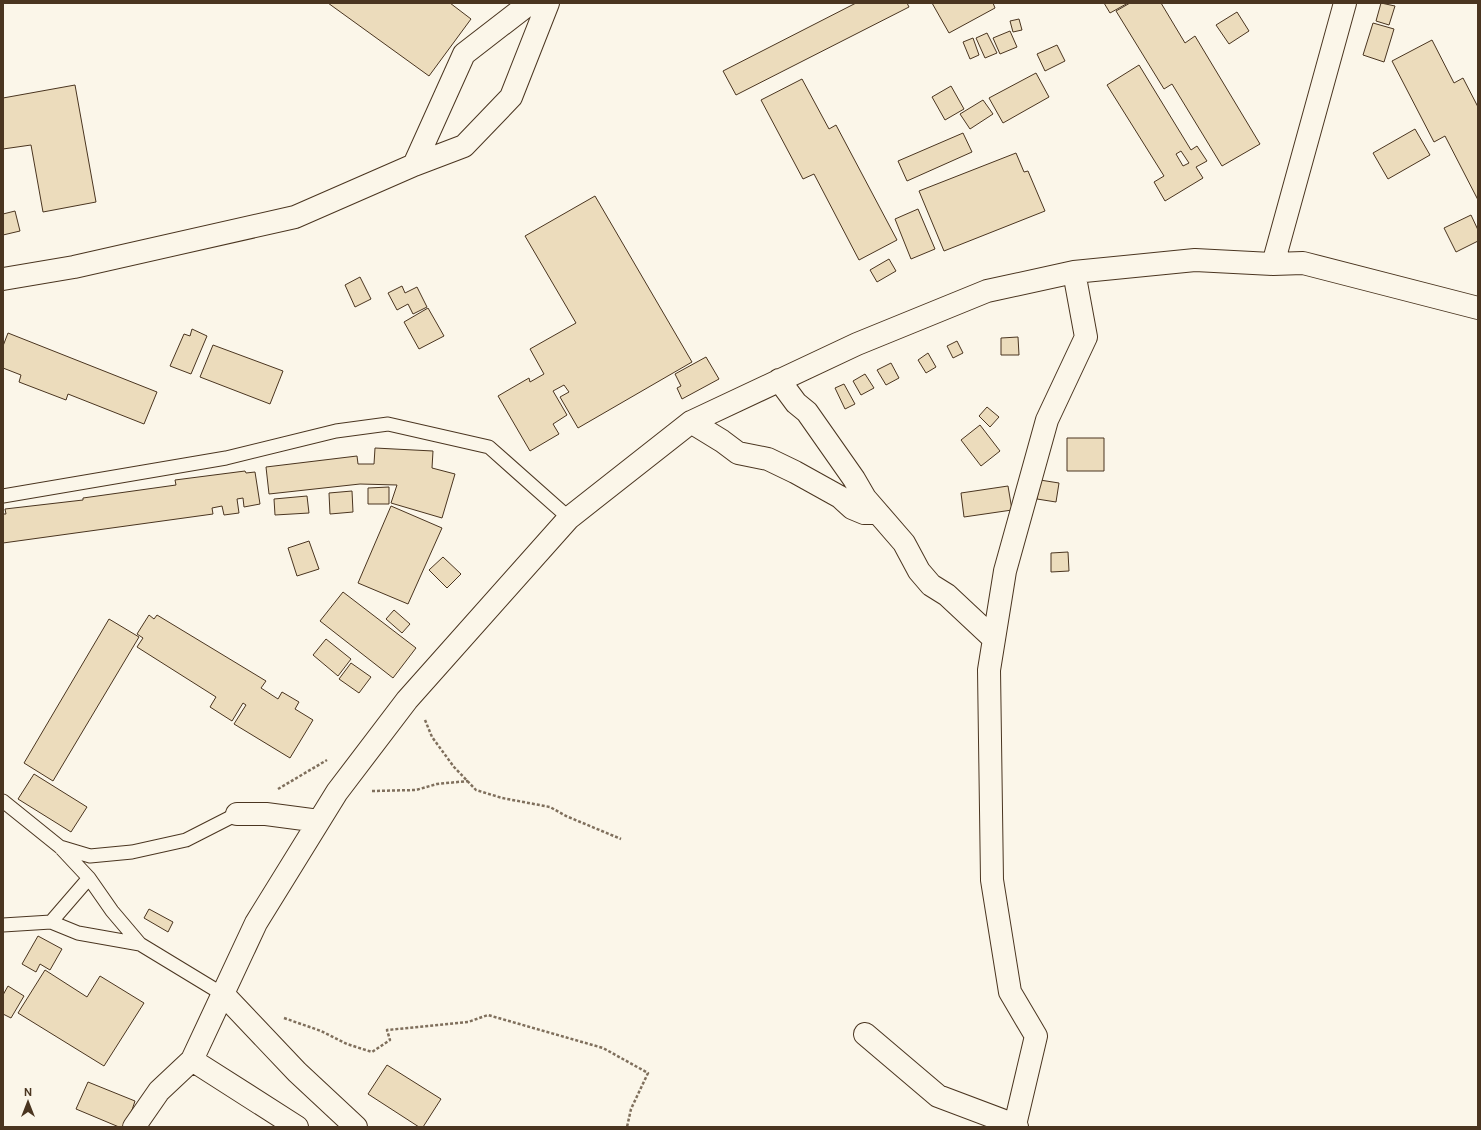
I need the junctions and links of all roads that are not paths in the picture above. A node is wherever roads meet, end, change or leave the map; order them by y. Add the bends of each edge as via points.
1 (530, 3) edge
2 (548, 3) edge
3 (1345, 3) edge
4 (414, 165) junction
5 (1273, 264) junction
6 (1074, 272) junction
7 (3, 279) edge
8 (1478, 308) edge
9 (779, 380) junction
10 (691, 422) junction
11 (3, 496) edge
12 (877, 513) junction
13 (569, 518) junction
14 (994, 639) junction
15 (3, 801) edge
16 (237, 814) joint
17 (319, 821) junction
18 (60, 847) junction
19 (89, 878) junction
20 (51, 922) junction
21 (3, 925) edge
22 (140, 944) junction
23 (224, 995) junction
24 (865, 1034) dead end
25 (192, 1060) junction
26 (1016, 1126) edge
27 (134, 1127) edge
28 (297, 1127) edge
29 (356, 1127) edge

1 - 4 street via 464,54
2 - 4 street via 511,97 464,146
3 - 5 street
4 - 7 street via 295,217 74,267
5 - 6 street via 1195,260
5 - 8 street via 1303,263
6 - 9 street via 987,291 857,344
6 - 14 street via 1086,337 1047,420 1005,571
9 - 10 street
9 - 12 street via 796,403 807,412
10 - 12 street via 738,454 768,459 840,497 852,508 864,513
10 - 13 street
11 - 13 lane via 226,458 336,432 388,424 489,447
12 - 14 street via 904,543 914,564 931,585 947,595
13 - 17 street via 407,700 337,792
14 - 26 street via 989,670 992,880 1010,992 1036,1036
15 - 18 lane
16 - 17 street via 266,814
16 - 18 lane via 186,840 132,852 90,856
17 - 23 street via 256,923
18 - 19 lane
19 - 20 lane
19 - 22 lane
20 - 21 lane
20 - 22 lane via 78,933
22 - 23 lane
23 - 25 street
23 - 29 street via 297,1072
24 - 26 street via 938,1096
25 - 27 street via 159,1091
25 - 28 street

